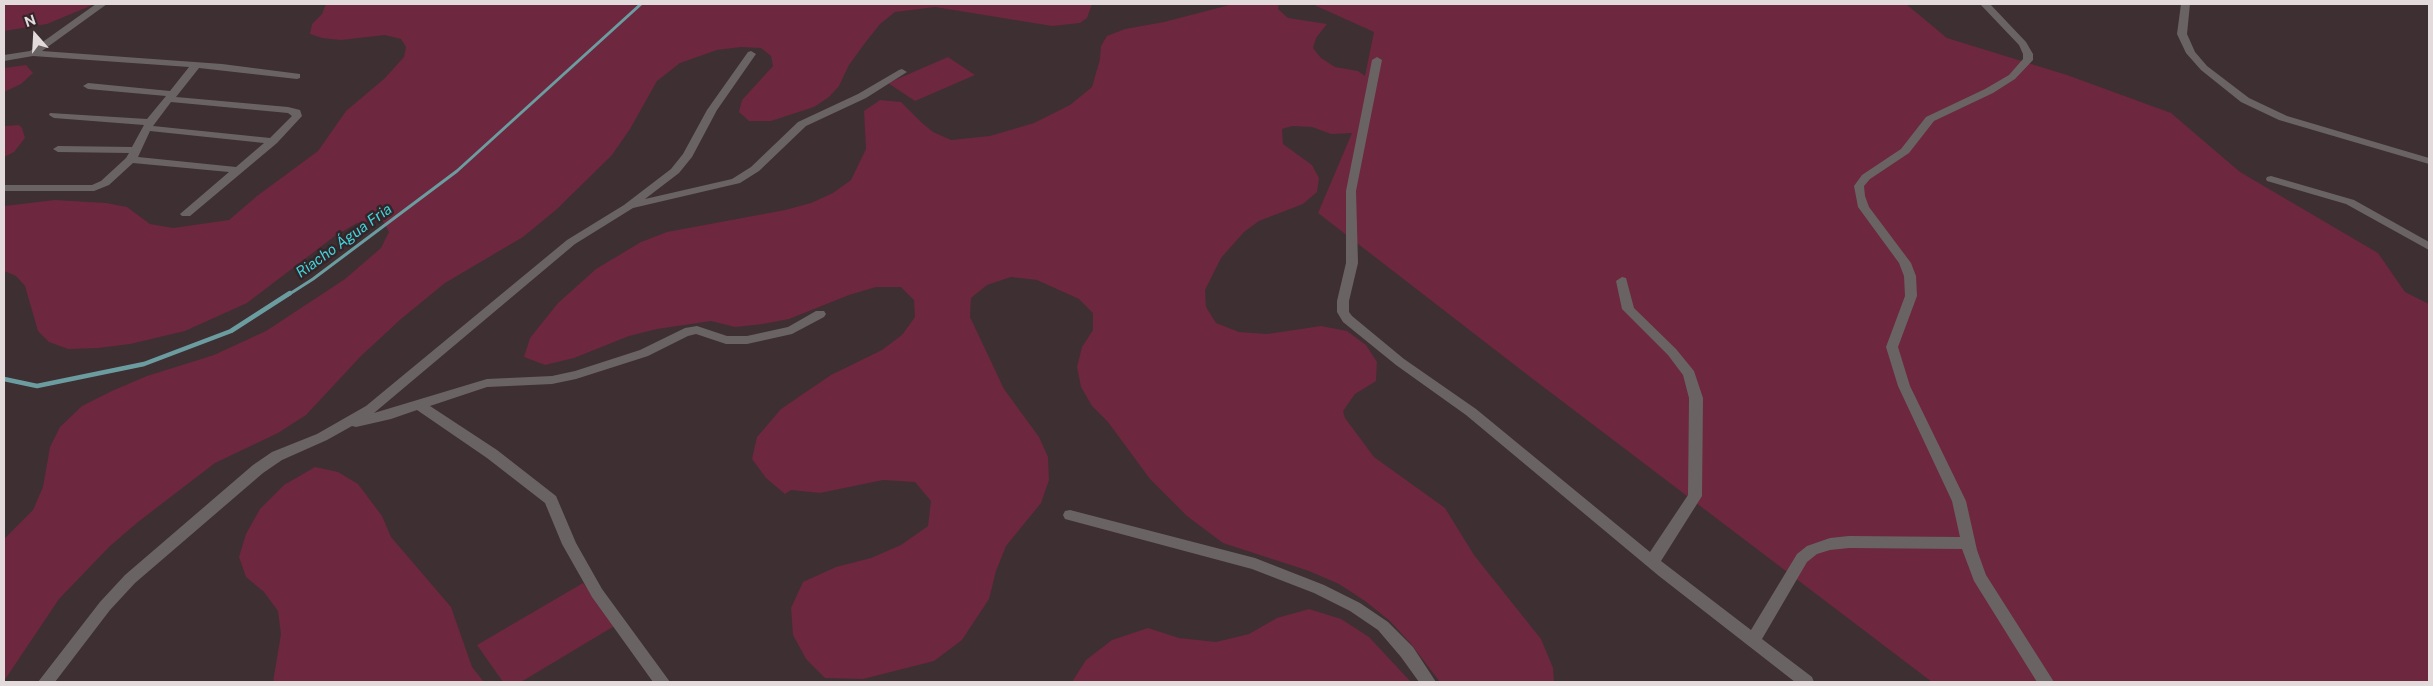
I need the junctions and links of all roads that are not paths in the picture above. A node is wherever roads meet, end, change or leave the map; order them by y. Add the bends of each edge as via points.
1 (102, 4) edge
2 (1985, 4) edge
3 (2185, 4) edge
4 (33, 53) junction
5 (751, 54) dead end
6 (4, 58) edge
7 (1377, 60) dead end
8 (196, 65) junction
9 (902, 72) dead end
10 (297, 76) dead end
11 (88, 86) dead end
12 (171, 97) junction
13 (54, 114) dead end
14 (149, 125) junction
15 (273, 140) junction
16 (58, 149) dead end
17 (133, 155) junction
18 (2429, 161) edge
19 (238, 170) junction
20 (2271, 179) dead end
21 (4, 188) edge
22 (628, 207) junction
23 (186, 214) dead end
24 (2429, 247) edge
25 (1622, 282) dead end
26 (820, 314) dead end
27 (418, 404) junction
28 (348, 423) junction
29 (1070, 515) dead end
30 (1968, 543) junction
31 (1652, 562) junction
32 (1753, 640) junction
33 (46, 682) edge
34 (662, 682) edge
35 (1428, 682) edge
36 (1806, 682) edge
37 (2046, 682) edge

1 - 4 street
2 - 30 street via 2023,44 2028,60 2012,77 1989,91 1930,119 1905,151 1866,177 1860,186 1864,207 1900,255 1910,276 1911,296 1892,347 1904,386 1959,500
3 - 18 street via 2182,34 2190,53 2215,78 2245,100 2284,118
4 - 6 street
4 - 8 street
5 - 22 street via 712,110 688,155 655,188
7 - 31 street via 1351,191 1352,262 1343,312 1354,326 1471,412
8 - 10 street
8 - 12 street
9 - 22 street via 862,96 802,124 755,169 736,181
11 - 12 street
12 - 14 street
12 - 15 street via 296,112 294,121
13 - 14 street
14 - 15 street
14 - 17 street
15 - 19 street
16 - 17 street
17 - 19 street
17 - 21 street via 100,186
19 - 23 street
20 - 24 street via 2350,202
22 - 28 street via 571,242 390,394
25 - 31 street via 1628,309 1672,352 1689,374 1696,398 1695,496
26 - 27 street via 792,330 747,340 726,340 697,330 686,332 644,352 576,375 552,380 487,383
27 - 28 street
27 - 34 street via 492,454 551,500 569,544 596,593
28 - 33 street via 277,456 234,489 130,579
29 - 35 street via 1246,562 1319,589 1356,607 1383,626
30 - 32 street via 1849,542 1812,550 1802,558
30 - 37 street via 1979,577
31 - 32 street
32 - 36 street

